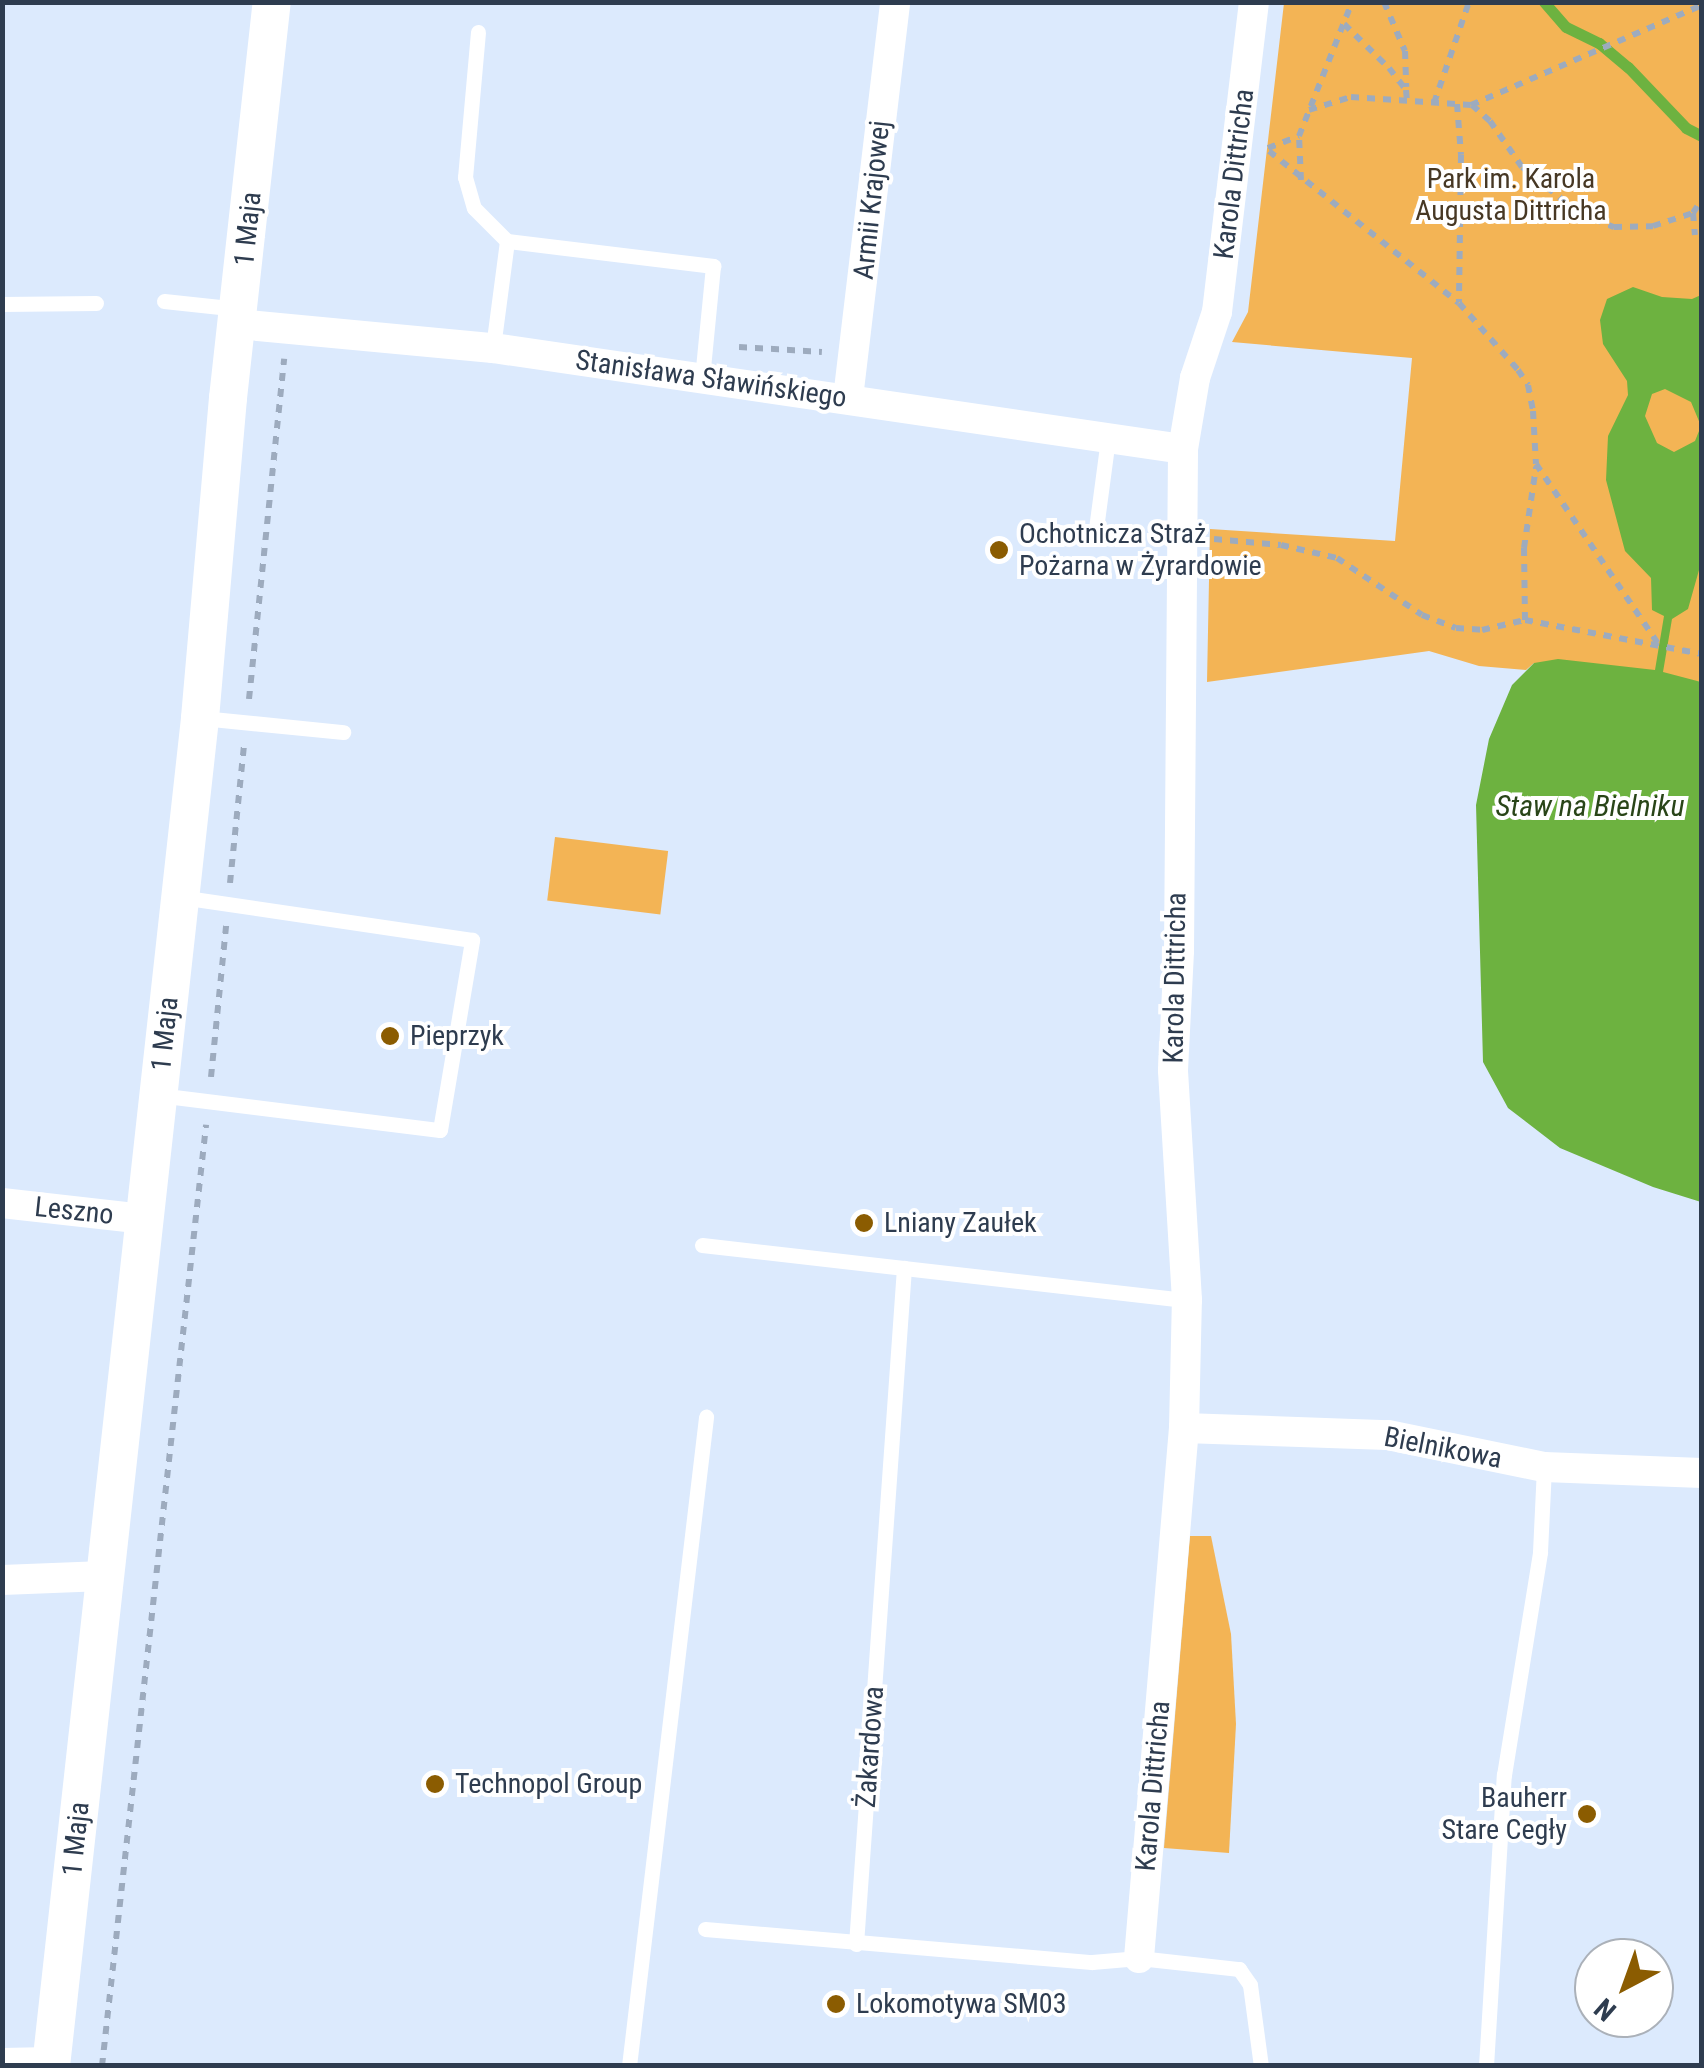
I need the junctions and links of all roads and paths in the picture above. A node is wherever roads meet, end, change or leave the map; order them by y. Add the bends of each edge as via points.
1 (272, 2) edge
2 (895, 2) edge
3 (1254, 2) edge
4 (1384, 2) edge
5 (1469, 2) edge
6 (1353, 4) edge
7 (1702, 5) edge
8 (1344, 24) junction
9 (478, 32) dead end
10 (1406, 90) junction
11 (1407, 101) junction
12 (1434, 103) junction
13 (1456, 104) junction
14 (1471, 105) junction
15 (1308, 110) junction
16 (1300, 136) junction
17 (1302, 181) junction
18 (1702, 198) edge
19 (1693, 213) junction
20 (1695, 235) dead end
21 (507, 241) junction
22 (164, 301) dead end
23 (96, 303) dead end
24 (1458, 303) junction
25 (2, 304) edge
26 (238, 317) junction
27 (493, 348) junction
28 (702, 378) junction
29 (848, 398) junction
30 (1108, 438) junction
31 (1183, 449) junction
32 (1536, 464) junction
33 (1032, 529) dead end
34 (1199, 538) dead end
35 (1525, 620) junction
36 (1659, 644) junction
37 (1702, 654) edge
38 (200, 718) junction
39 (342, 732) dead end
40 (180, 897) junction
41 (158, 1095) junction
42 (2, 1204) edge
43 (145, 1219) junction
44 (702, 1245) dead end
45 (904, 1268) junction
46 (1187, 1300) junction
47 (706, 1417) dead end
48 (1184, 1428) junction
49 (1544, 1467) junction
50 (1702, 1473) edge
51 (104, 1576) junction
52 (2, 1580) edge
53 (705, 1929) dead end
54 (856, 1944) junction
55 (1138, 1958) junction
56 (2, 2062) edge
57 (51, 2064) edge
58 (629, 2066) edge
59 (1260, 2066) edge
60 (1486, 2066) edge

1 - 26 street, 1 Maja
2 - 29 street, Armii Krajowej
3 - 31 street, Karola Dittricha via 1217,312 1195,378
4 - 10 path via 1405,51
5 - 12 path
6 - 8 path
7 - 14 path
8 - 10 path
8 - 15 path
9 - 21 lane via 465,177 474,208
10 - 11 path
11 - 12 path
11 - 15 path via 1351,97
12 - 13 path
13 - 14 path
13 - 24 path
14 - 19 path via 1522,167 1579,213 1614,227 1653,226
15 - 16 path
16 - 17 path
16 - 17 path via 1267,148
17 - 24 path
18 - 19 path
19 - 20 path
21 - 27 lane
21 - 28 lane via 713,266
22 - 26 lane
23 - 25 lane
24 - 32 path via 1528,385
26 - 27 street, Stanisława Sławińskiego
26 - 38 street, 1 Maja
27 - 28 street, Stanisława Sławińskiego
28 - 29 street, Stanisława Sławińskiego
29 - 30 street, Stanisława Sławińskiego
30 - 31 street, Stanisława Sławińskiego
30 - 33 lane via 1096,536
31 - 46 street, Karola Dittricha via 1173,1070
32 - 35 path via 1524,548
32 - 36 path
34 - 35 path via 1337,558 1422,615 1456,628
35 - 36 path
36 - 37 path
38 - 39 lane
38 - 40 street, 1 Maja
40 - 41 street, 1 Maja
40 - 41 lane via 472,940 440,1130
41 - 43 street, 1 Maja
42 - 43 street, Leszno
43 - 51 street, 1 Maja
44 - 45 lane
45 - 46 lane
45 - 54 lane, Żakardowa
46 - 48 street, Karola Dittricha
47 - 58 lane
48 - 49 street, Bielnikowa via 1388,1435
48 - 55 street, Karola Dittricha
49 - 50 street, Bielnikowa
49 - 60 lane via 1540,1552 1504,1775
51 - 52 street
51 - 57 street, 1 Maja
53 - 54 lane
54 - 55 lane via 1092,1962
55 - 59 lane via 1238,1969 1250,1984
56 - 57 street

